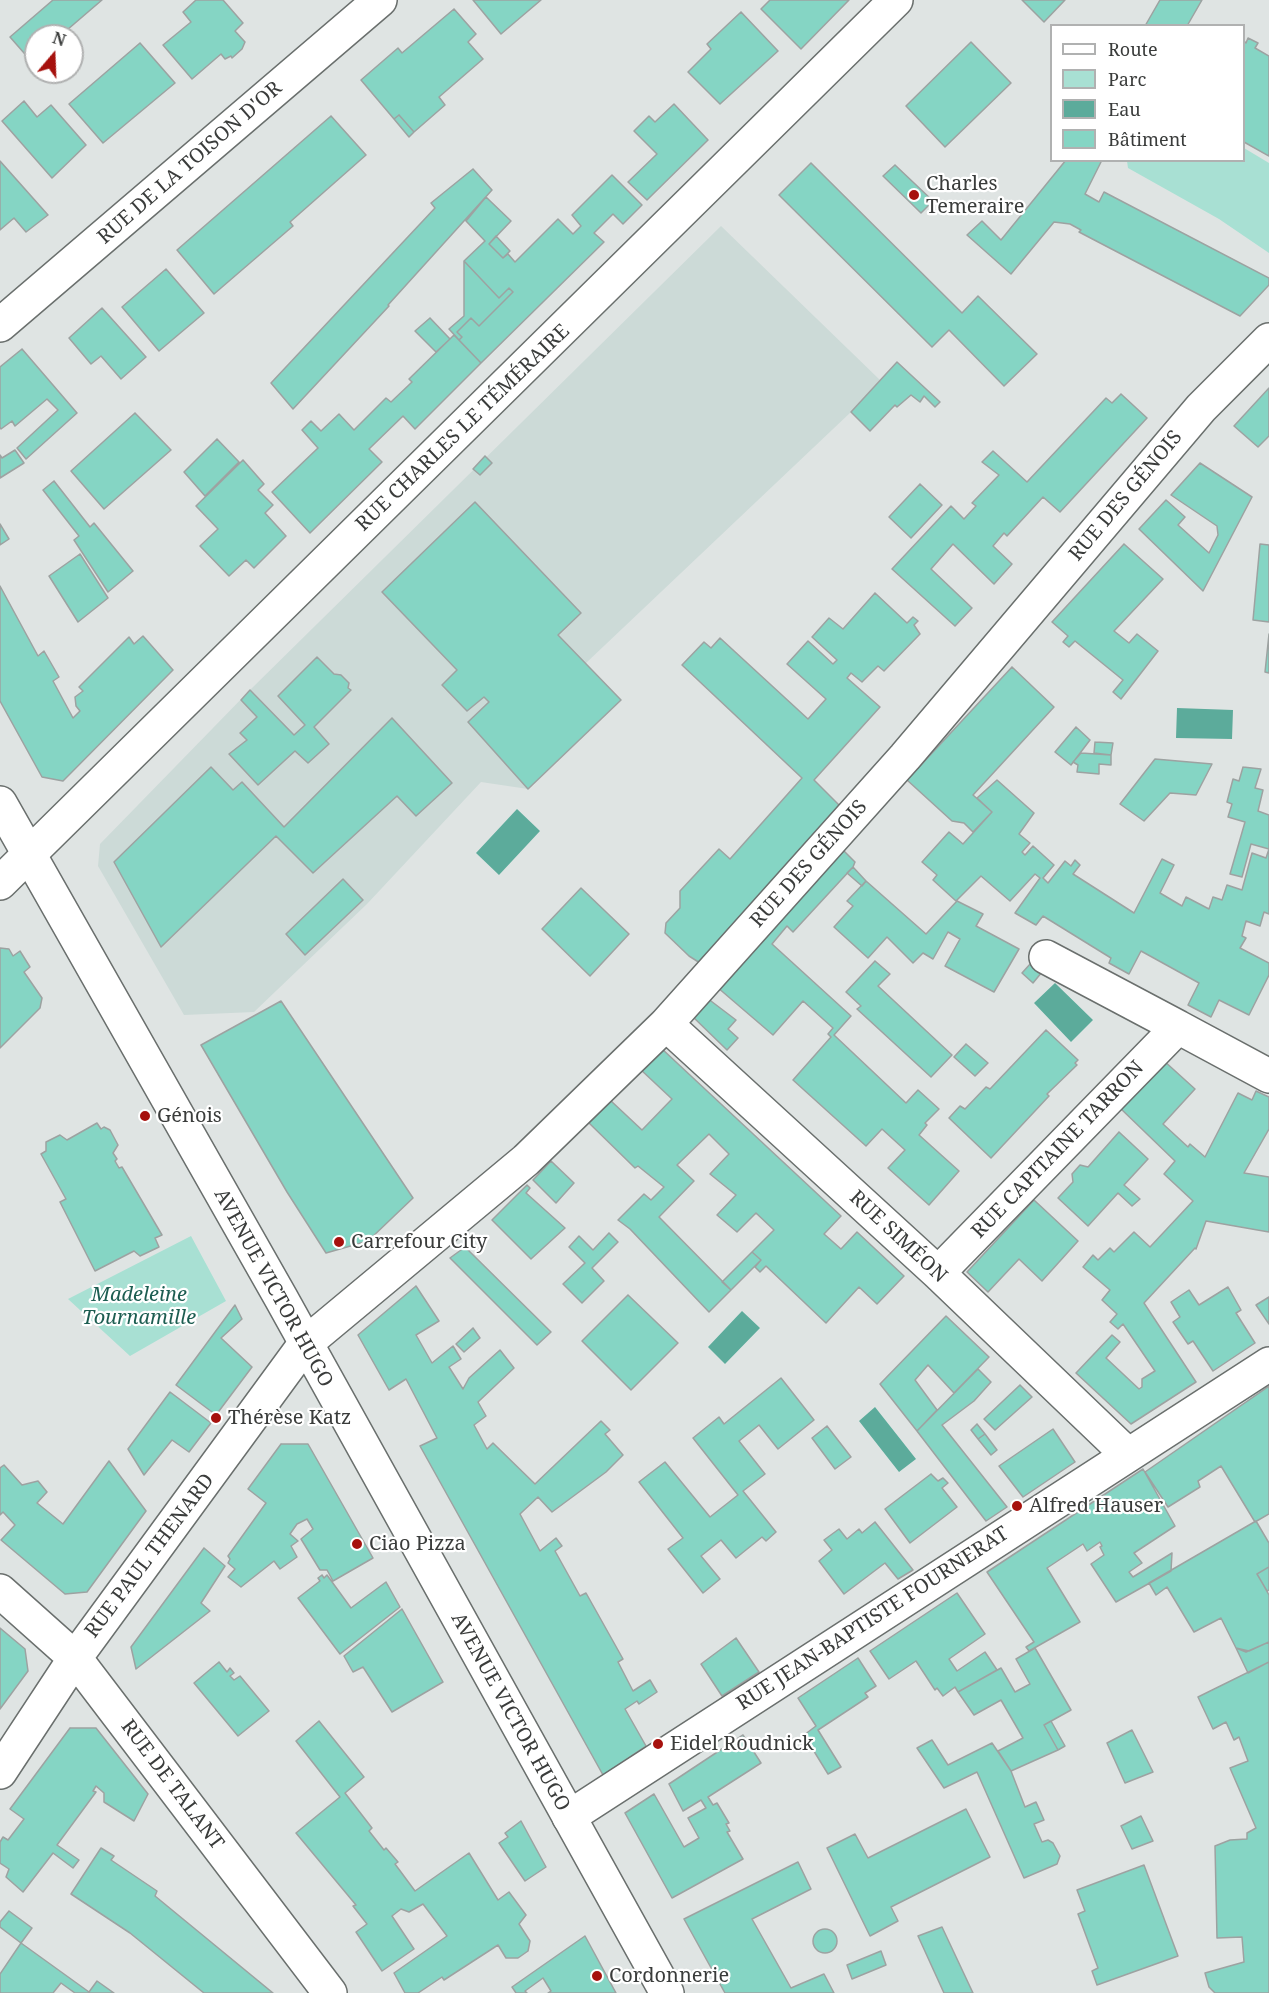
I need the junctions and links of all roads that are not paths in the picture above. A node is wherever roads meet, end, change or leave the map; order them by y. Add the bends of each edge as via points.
1 (380, 0) edge
2 (897, 0) edge
3 (0, 326) edge
4 (1269, 340) edge
5 (0, 803) edge
6 (27, 854) junction
7 (0, 883) edge
8 (1046, 957) dead end
9 (666, 1024) junction
10 (1178, 1027) junction
11 (1269, 1076) edge
12 (938, 1273) junction
13 (305, 1344) junction
14 (1269, 1364) edge
15 (1127, 1454) junction
16 (0, 1591) edge
17 (75, 1658) junction
18 (0, 1772) edge
19 (569, 1817) junction
20 (330, 1993) edge
21 (667, 1993) edge

1 - 3 street, RUE DE LA TOISON D'OR
2 - 6 street, RUE CHARLES LE TÉMÉRAIRE
4 - 9 street, RUE DES GÉNOIS via 1201,408 905,758
5 - 6 street, AVENUE VICTOR HUGO
6 - 7 street, RUE CHARLES LE TÉMÉRAIRE
6 - 13 street, AVENUE VICTOR HUGO
8 - 10 street
9 - 12 street, RUE SIMÉON
9 - 13 street, RUE DES GÉNOIS via 526,1160
10 - 11 street
10 - 12 street, RUE CAPITAINE TARRON
12 - 15 street, RUE SIMÉON
13 - 17 street, RUE PAUL THENARD
13 - 19 street, AVENUE VICTOR HUGO
14 - 15 street, RUE JEAN-BAPTISTE FOURNERAT
15 - 19 street, RUE JEAN-BAPTISTE FOURNERAT
16 - 17 street, RUE DE TALANT
17 - 18 street, RUE PAUL THENARD
17 - 20 street, RUE DE TALANT
19 - 21 street, AVENUE VICTOR HUGO

